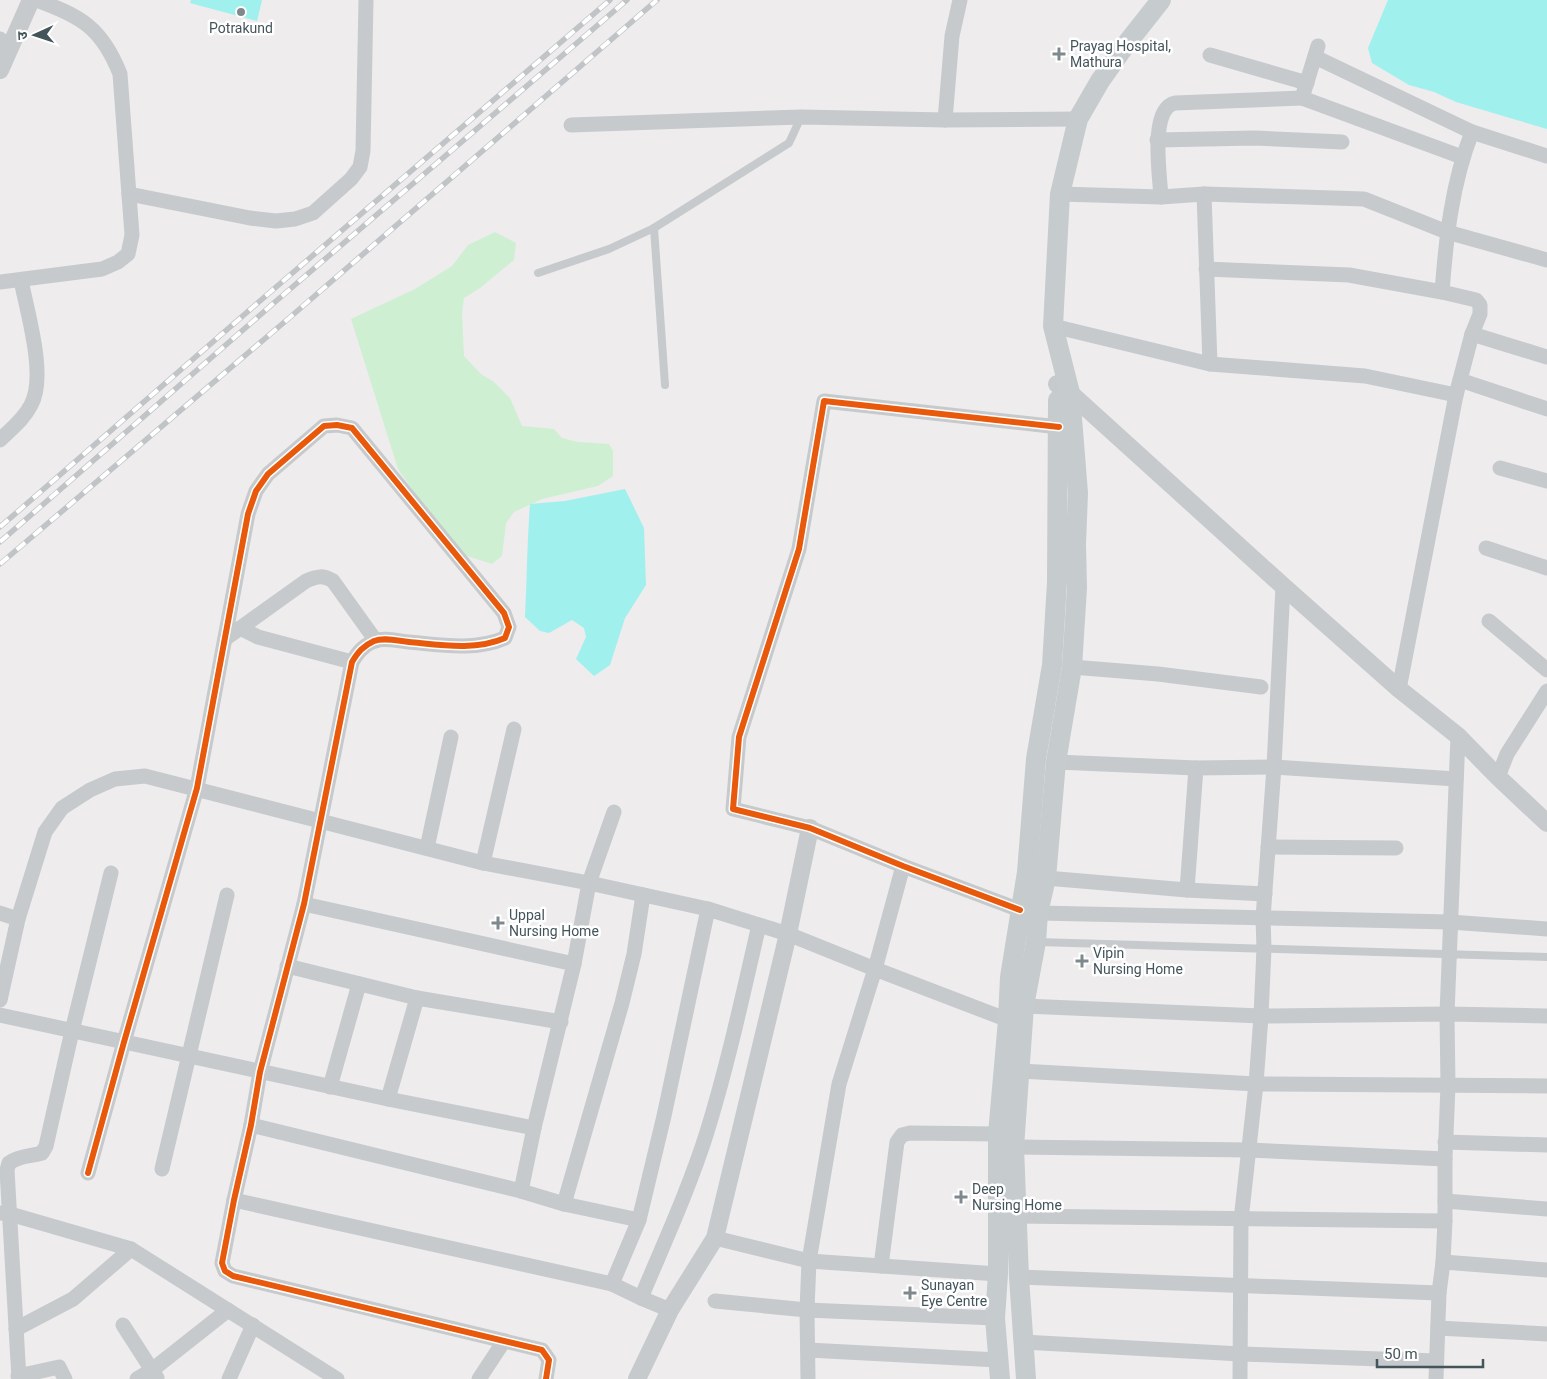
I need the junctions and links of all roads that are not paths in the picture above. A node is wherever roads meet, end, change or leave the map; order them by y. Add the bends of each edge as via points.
1 (31, 0) edge
2 (36, 0) edge
3 (366, 0) edge
4 (960, 0) edge
5 (1161, 0) edge
6 (5, 45) edge
7 (1210, 55) dead end
8 (0, 70) edge
9 (1306, 83) junction
10 (1302, 98) junction
11 (801, 117) junction
12 (1078, 119) junction
13 (946, 120) junction
14 (570, 125) dead end
15 (1472, 132) junction
16 (1158, 140) junction
17 (1342, 142) dead end
18 (1547, 156) edge
19 (1462, 157) junction
20 (129, 194) junction
21 (1060, 194) junction
22 (1204, 194) junction
23 (1161, 197) junction
24 (654, 228) junction
25 (1447, 232) junction
26 (1547, 260) edge
27 (1206, 269) junction
28 (538, 273) dead end
29 (21, 280) junction
30 (0, 282) edge
31 (1442, 292) junction
32 (1054, 326) junction
33 (1472, 334) junction
34 (1547, 357) edge
35 (1210, 364) junction
36 (1460, 380) junction
37 (666, 385) dead end
38 (1064, 389) junction
39 (1456, 395) junction
40 (1547, 409) edge
41 (1059, 427) junction
42 (0, 440) edge
43 (1500, 468) dead end
44 (1547, 481) edge
45 (1486, 548) dead end
46 (1547, 568) edge
47 (1283, 586) junction
48 (1489, 621) dead end
49 (240, 628) junction
50 (225, 638) junction
51 (376, 640) junction
52 (352, 662) junction
53 (1072, 667) junction
54 (1547, 670) edge
55 (1261, 687) dead end
56 (1400, 689) junction
57 (1547, 690) edge
58 (514, 730) dead end
59 (1458, 736) junction
60 (450, 737) dead end
61 (1056, 762) junction
62 (1274, 767) junction
63 (1196, 768) junction
64 (1498, 777) junction
65 (1456, 779) junction
66 (197, 788) junction
67 (614, 812) dead end
68 (321, 821) junction
69 (1547, 823) edge
70 (810, 828) junction
71 (1268, 846) junction
72 (427, 848) junction
73 (1396, 848) dead end
74 (483, 863) junction
75 (903, 866) junction
76 (111, 873) dead end
77 (1046, 878) junction
78 (589, 883) junction
79 (1187, 890) junction
80 (1265, 894) junction
81 (227, 895) dead end
82 (643, 895) junction
83 (304, 904) junction
84 (708, 909) junction
85 (0, 912) edge
86 (1029, 912) junction
87 (1263, 918) junction
88 (18, 919) junction
89 (1450, 922) junction
90 (759, 925) junction
91 (1547, 929) edge
92 (788, 934) junction
93 (1036, 942) junction
94 (1264, 948) junction
95 (1449, 955) junction
96 (1547, 957) edge
97 (574, 964) junction
98 (287, 966) junction
99 (875, 969) junction
100 (360, 984) junction
101 (417, 998) junction
102 (0, 1000) edge
103 (1024, 1006) junction
104 (1447, 1014) junction
105 (0, 1015) edge
106 (1261, 1016) junction
107 (1547, 1016) edge
108 (1008, 1020) junction
109 (560, 1022) junction
110 (72, 1031) junction
111 (124, 1042) junction
112 (188, 1056) junction
113 (260, 1072) junction
114 (1020, 1072) junction
115 (1256, 1084) junction
116 (1448, 1086) junction
117 (1547, 1086) edge
118 (330, 1087) junction
119 (388, 1099) junction
120 (251, 1125) junction
121 (534, 1128) junction
122 (998, 1134) junction
123 (1446, 1142) junction
124 (1547, 1145) edge
125 (1014, 1147) junction
126 (1248, 1150) junction
127 (1445, 1160) junction
128 (162, 1169) dead end
129 (88, 1173) dead end
130 (521, 1191) junction
131 (234, 1200) junction
132 (1446, 1201) junction
133 (564, 1204) junction
134 (1547, 1209) edge
135 (5, 1214) edge
136 (1016, 1216) junction
137 (638, 1220) junction
138 (1241, 1220) junction
139 (1445, 1221) junction
140 (715, 1238) junction
141 (131, 1249) junction
142 (6, 1253) edge
143 (809, 1261) junction
144 (1444, 1262) junction
145 (881, 1266) junction
146 (1547, 1270) edge
147 (998, 1274) junction
148 (1019, 1277) junction
149 (612, 1284) junction
150 (1240, 1285) junction
151 (1439, 1293) junction
152 (641, 1298) junction
153 (715, 1301) dead end
154 (228, 1310) junction
155 (670, 1310) junction
156 (807, 1310) junction
157 (7, 1313) edge
158 (995, 1318) junction
159 (123, 1325) dead end
160 (252, 1326) junction
161 (1438, 1328) junction
162 (16, 1329) junction
163 (1547, 1334) edge
164 (504, 1341) junction
165 (1024, 1342) junction
166 (808, 1350) junction
167 (1241, 1354) junction
168 (1436, 1361) junction
169 (999, 1369) edge
170 (155, 1375) edge
171 (19, 1378) edge
172 (65, 1379) edge
173 (137, 1379) edge
174 (229, 1379) edge
175 (337, 1379) edge
176 (479, 1379) edge
177 (546, 1379) edge
178 (637, 1379) edge
179 (808, 1379) edge
180 (1026, 1379) edge
181 (1240, 1379) edge
182 (1436, 1379) edge

1 - 6 street
2 - 20 street via 66,11 86,23 112,54 120,74
3 - 20 street via 360,167 313,213 276,221
4 - 13 street via 952,36
5 - 12 main road via 1100,81
6 - 8 street
7 - 9 street
9 - 10 street
9 - 15 street via 1316,51
10 - 16 street via 1170,104 1164,110
10 - 19 street
11 - 13 street
11 - 14 street
11 - 24 lane via 789,143
12 - 13 street
12 - 21 main road
15 - 18 street
15 - 19 street
16 - 17 street via 1255,138
16 - 23 street
19 - 25 street
20 - 29 street via 132,235 128,254 118,262 102,269
21 - 23 street
21 - 32 main road
22 - 23 street
22 - 25 street via 1364,199
22 - 27 street
24 - 28 lane via 609,249
24 - 37 lane
25 - 26 street
25 - 31 street
27 - 31 street via 1349,275
27 - 35 street
29 - 30 street
29 - 42 street via 37,363 38,386 24,417
31 - 33 street via 1476,300 1480,305
32 - 35 street
32 - 38 main road
33 - 34 street
33 - 36 street
35 - 39 street via 1365,376
36 - 39 street
36 - 40 street
38 - 41 main road
38 - 47 street
38 - 53 main road via 1078,493
39 - 56 street
41 - 70 street via 824,401 799,548 738,737 733,809
41 - 86 main road via 1057,582 1052,664 1036,759 1026,872
43 - 44 street
45 - 46 street
47 - 56 street
47 - 62 street
48 - 54 street
49 - 50 street
49 - 51 street via 306,581 324,576 333,581
49 - 52 street via 258,637
50 - 51 street via 248,514 256,491 268,474 324,426 338,424 352,428 504,613 509,628 505,638 469,646
50 - 66 street
51 - 52 street via 360,648
52 - 68 street
53 - 55 street
53 - 61 main road
56 - 59 street
57 - 64 street via 1507,754
58 - 74 street
59 - 64 street
59 - 65 street
60 - 72 street
61 - 63 street
61 - 77 main road
62 - 63 street
62 - 65 street
62 - 71 street
63 - 79 street
64 - 69 street
65 - 89 street
66 - 68 street
66 - 88 street via 145,776 115,780 90,790 62,808 45,832
66 - 111 street
67 - 78 street
68 - 72 street
68 - 83 street
70 - 75 street
70 - 92 street
71 - 73 street
71 - 80 street
72 - 74 street
74 - 78 street
75 - 86 street
75 - 99 street
76 - 110 street
77 - 79 street
77 - 86 main road
78 - 82 street
78 - 97 street
79 - 80 street
80 - 87 street
81 - 112 street
82 - 84 street
82 - 133 street via 622,1003
83 - 97 street
83 - 98 street
84 - 90 street
84 - 137 street via 664,1116
85 - 88 street
86 - 87 street
86 - 93 main road
86 - 108 main road via 1010,976
87 - 89 street
87 - 94 street
88 - 102 street
89 - 91 street
89 - 95 street
90 - 92 street
90 - 152 street via 707,1132
92 - 99 street
92 - 140 street
93 - 94 lane
93 - 103 main road
94 - 95 lane
94 - 106 street
95 - 96 lane
95 - 104 street
97 - 109 street
98 - 100 street
98 - 113 street
99 - 108 street
99 - 143 street via 839,1084
100 - 101 street
100 - 118 street
101 - 109 street
101 - 119 street
103 - 106 street
103 - 114 main road
104 - 106 street
104 - 107 street
104 - 116 street
105 - 110 street
106 - 115 street
108 - 122 main road
109 - 121 street
110 - 111 street
110 - 135 street via 46,1146 42,1153 18,1156 9,1163
111 - 112 street
111 - 129 street
112 - 113 street
112 - 128 street
113 - 118 street
113 - 120 street
114 - 115 street
114 - 125 main road
115 - 116 street
115 - 126 street
116 - 117 street
116 - 123 street
118 - 119 street
119 - 121 street
120 - 130 street
120 - 131 street
121 - 130 street
122 - 145 street via 902,1135 897,1142
122 - 147 main road
123 - 124 street
123 - 127 street
125 - 126 street
125 - 136 main road
126 - 127 street
126 - 138 street
127 - 132 street
130 - 133 street
131 - 149 street
131 - 164 street via 222,1263 225,1271 233,1276
132 - 134 street
132 - 139 street
133 - 137 street
135 - 141 street
135 - 142 street
136 - 138 street
136 - 148 main road
137 - 149 street
138 - 139 street
138 - 150 street
139 - 144 street
140 - 143 street
140 - 155 street
141 - 154 street
141 - 162 street via 73,1299
142 - 157 street
143 - 145 street
143 - 156 street
144 - 146 street
144 - 151 street
145 - 147 street
147 - 158 main road
148 - 150 street
148 - 165 main road
149 - 152 street
150 - 151 street
150 - 167 street
151 - 161 street
152 - 155 street
153 - 156 street
154 - 160 street
154 - 170 street
155 - 178 street
156 - 158 street
156 - 166 street
157 - 162 street
158 - 169 main road
159 - 170 street
160 - 174 street
160 - 175 street
161 - 163 street
161 - 168 street
162 - 171 street
164 - 176 street
164 - 177 street via 542,1350 549,1360
165 - 167 street
165 - 180 main road
166 - 169 street
166 - 179 street
167 - 168 street
167 - 181 street
168 - 182 street
170 - 173 street
171 - 172 street via 59,1367

